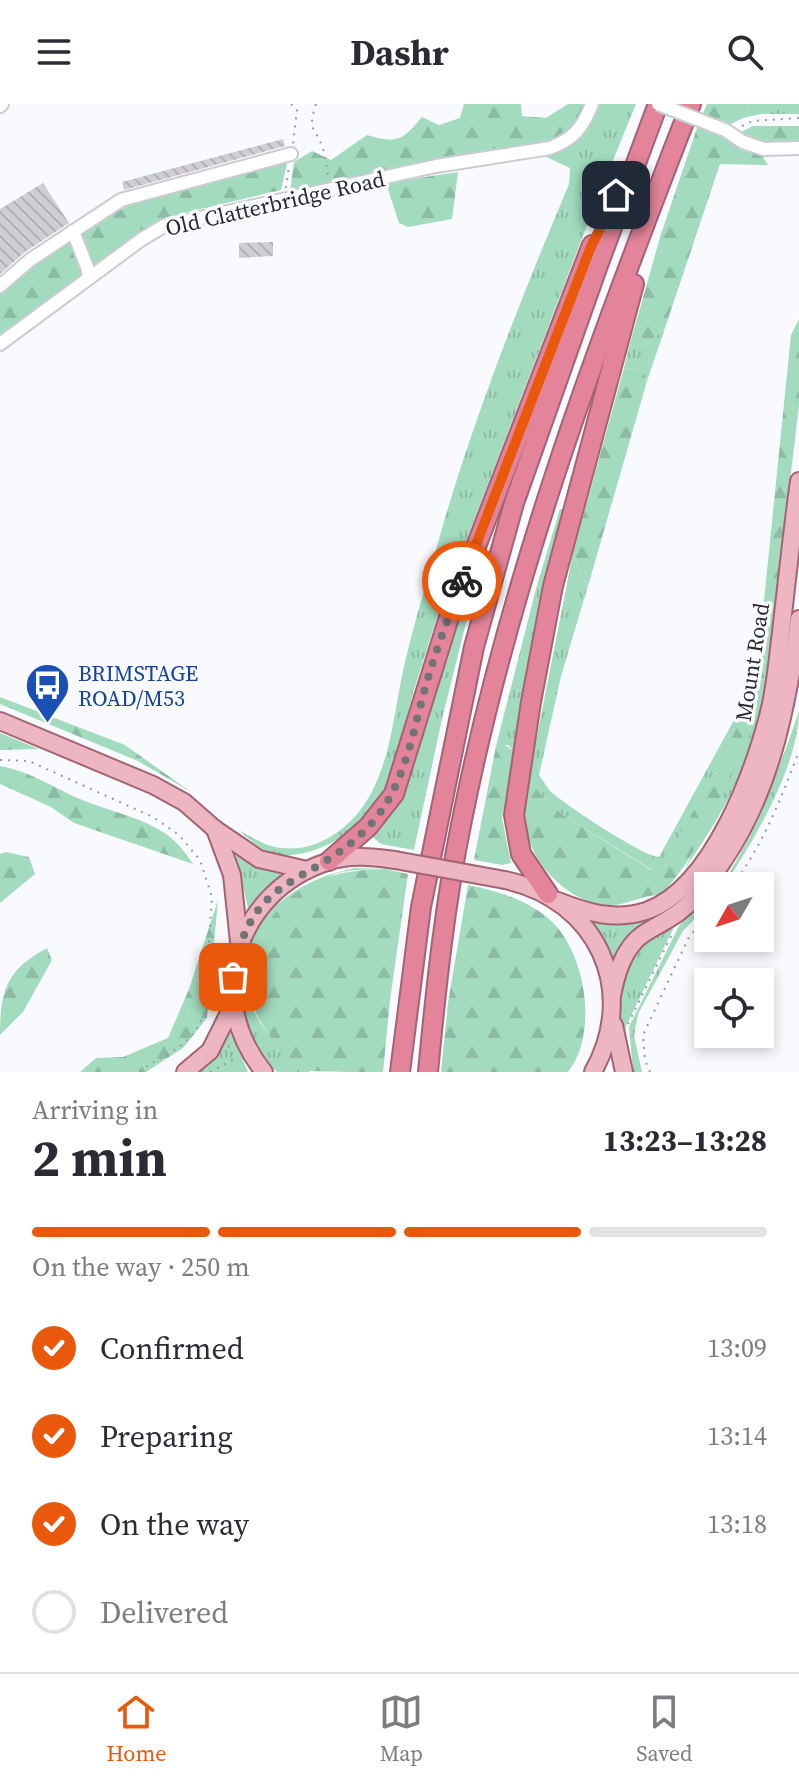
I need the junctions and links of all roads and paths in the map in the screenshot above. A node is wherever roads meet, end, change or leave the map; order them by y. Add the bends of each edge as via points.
1 (316, 104) edge
2 (592, 104) edge
3 (691, 104) edge
4 (657, 107) edge
5 (799, 118) edge
6 (728, 132) junction
7 (799, 148) edge
8 (291, 154) dead end
9 (663, 177) junction
10 (330, 189) junction
11 (73, 231) junction
12 (88, 278) junction
13 (0, 286) edge
14 (0, 344) edge
15 (799, 481) edge
16 (799, 619) edge
17 (799, 678) edge
18 (783, 719) junction
19 (0, 721) edge
20 (799, 751) edge
21 (0, 760) edge
22 (215, 829) junction
23 (329, 861) junction
24 (307, 870) junction
25 (742, 872) edge
26 (553, 898) junction
27 (668, 920) junction
28 (694, 931) edge
29 (239, 944) junction
30 (220, 984) dead end
31 (612, 996) junction
32 (235, 1001) junction
33 (216, 1009) dead end
34 (612, 1015) junction
35 (627, 1026) dead end
36 (219, 1037) junction
37 (138, 1072) edge
38 (185, 1072) edge
39 (210, 1072) edge
40 (264, 1072) edge
41 (400, 1072) edge
42 (428, 1072) edge
43 (593, 1072) edge
44 (624, 1072) edge
45 (650, 1072) edge

1 - 10 path via 311,122 323,147
2 - 10 street, Old Clatterbridge Road via 579,131 550,148
3 - 9 highway
4 - 6 street, bridge
4 - 23 highway via 590,249 489,511 426,683 394,794 368,827
4 - 41 highway via 514,503 474,647 421,907
5 - 6 path via 753,121
6 - 7 street via 764,149
8 - 11 street via 121,200
9 - 26 highway via 553,586 531,702 515,828 521,854
9 - 42 highway via 553,482 478,744 444,933
10 - 12 street, Old Clatterbridge Road via 164,226
11 - 12 street
11 - 13 street
12 - 14 street, Old Clatterbridge Road
15 - 26 main road, Mount Road via 772,701 749,778 722,832 688,881 648,910 606,916
16 - 18 main road, Mount Road
17 - 18 street, Mount Road
18 - 27 main road, Mount Road via 762,786 731,850 691,903
19 - 22 main road via 153,785 184,802
20 - 25 path via 771,824
21 - 37 path via 29,761 153,817 179,835 200,860 212,897 204,1013 190,1039
22 - 24 main road via 259,859
22 - 29 main road via 232,875
23 - 24 main road, Mount Road
23 - 26 main road, Mount Road, bridge via 395,860 505,880
24 - 29 main road, Mount Road via 263,903
26 - 31 main road via 580,921 598,948
27 - 31 main road, Mount Road via 629,949
27 - 35 path via 675,929
28 - 45 path via 643,1035
29 - 32 main road
30 - 33 path
31 - 34 main road
32 - 36 main road
32 - 40 main road via 241,1033
34 - 43 main road
34 - 44 main road
36 - 38 main road
36 - 39 path via 234,1059

